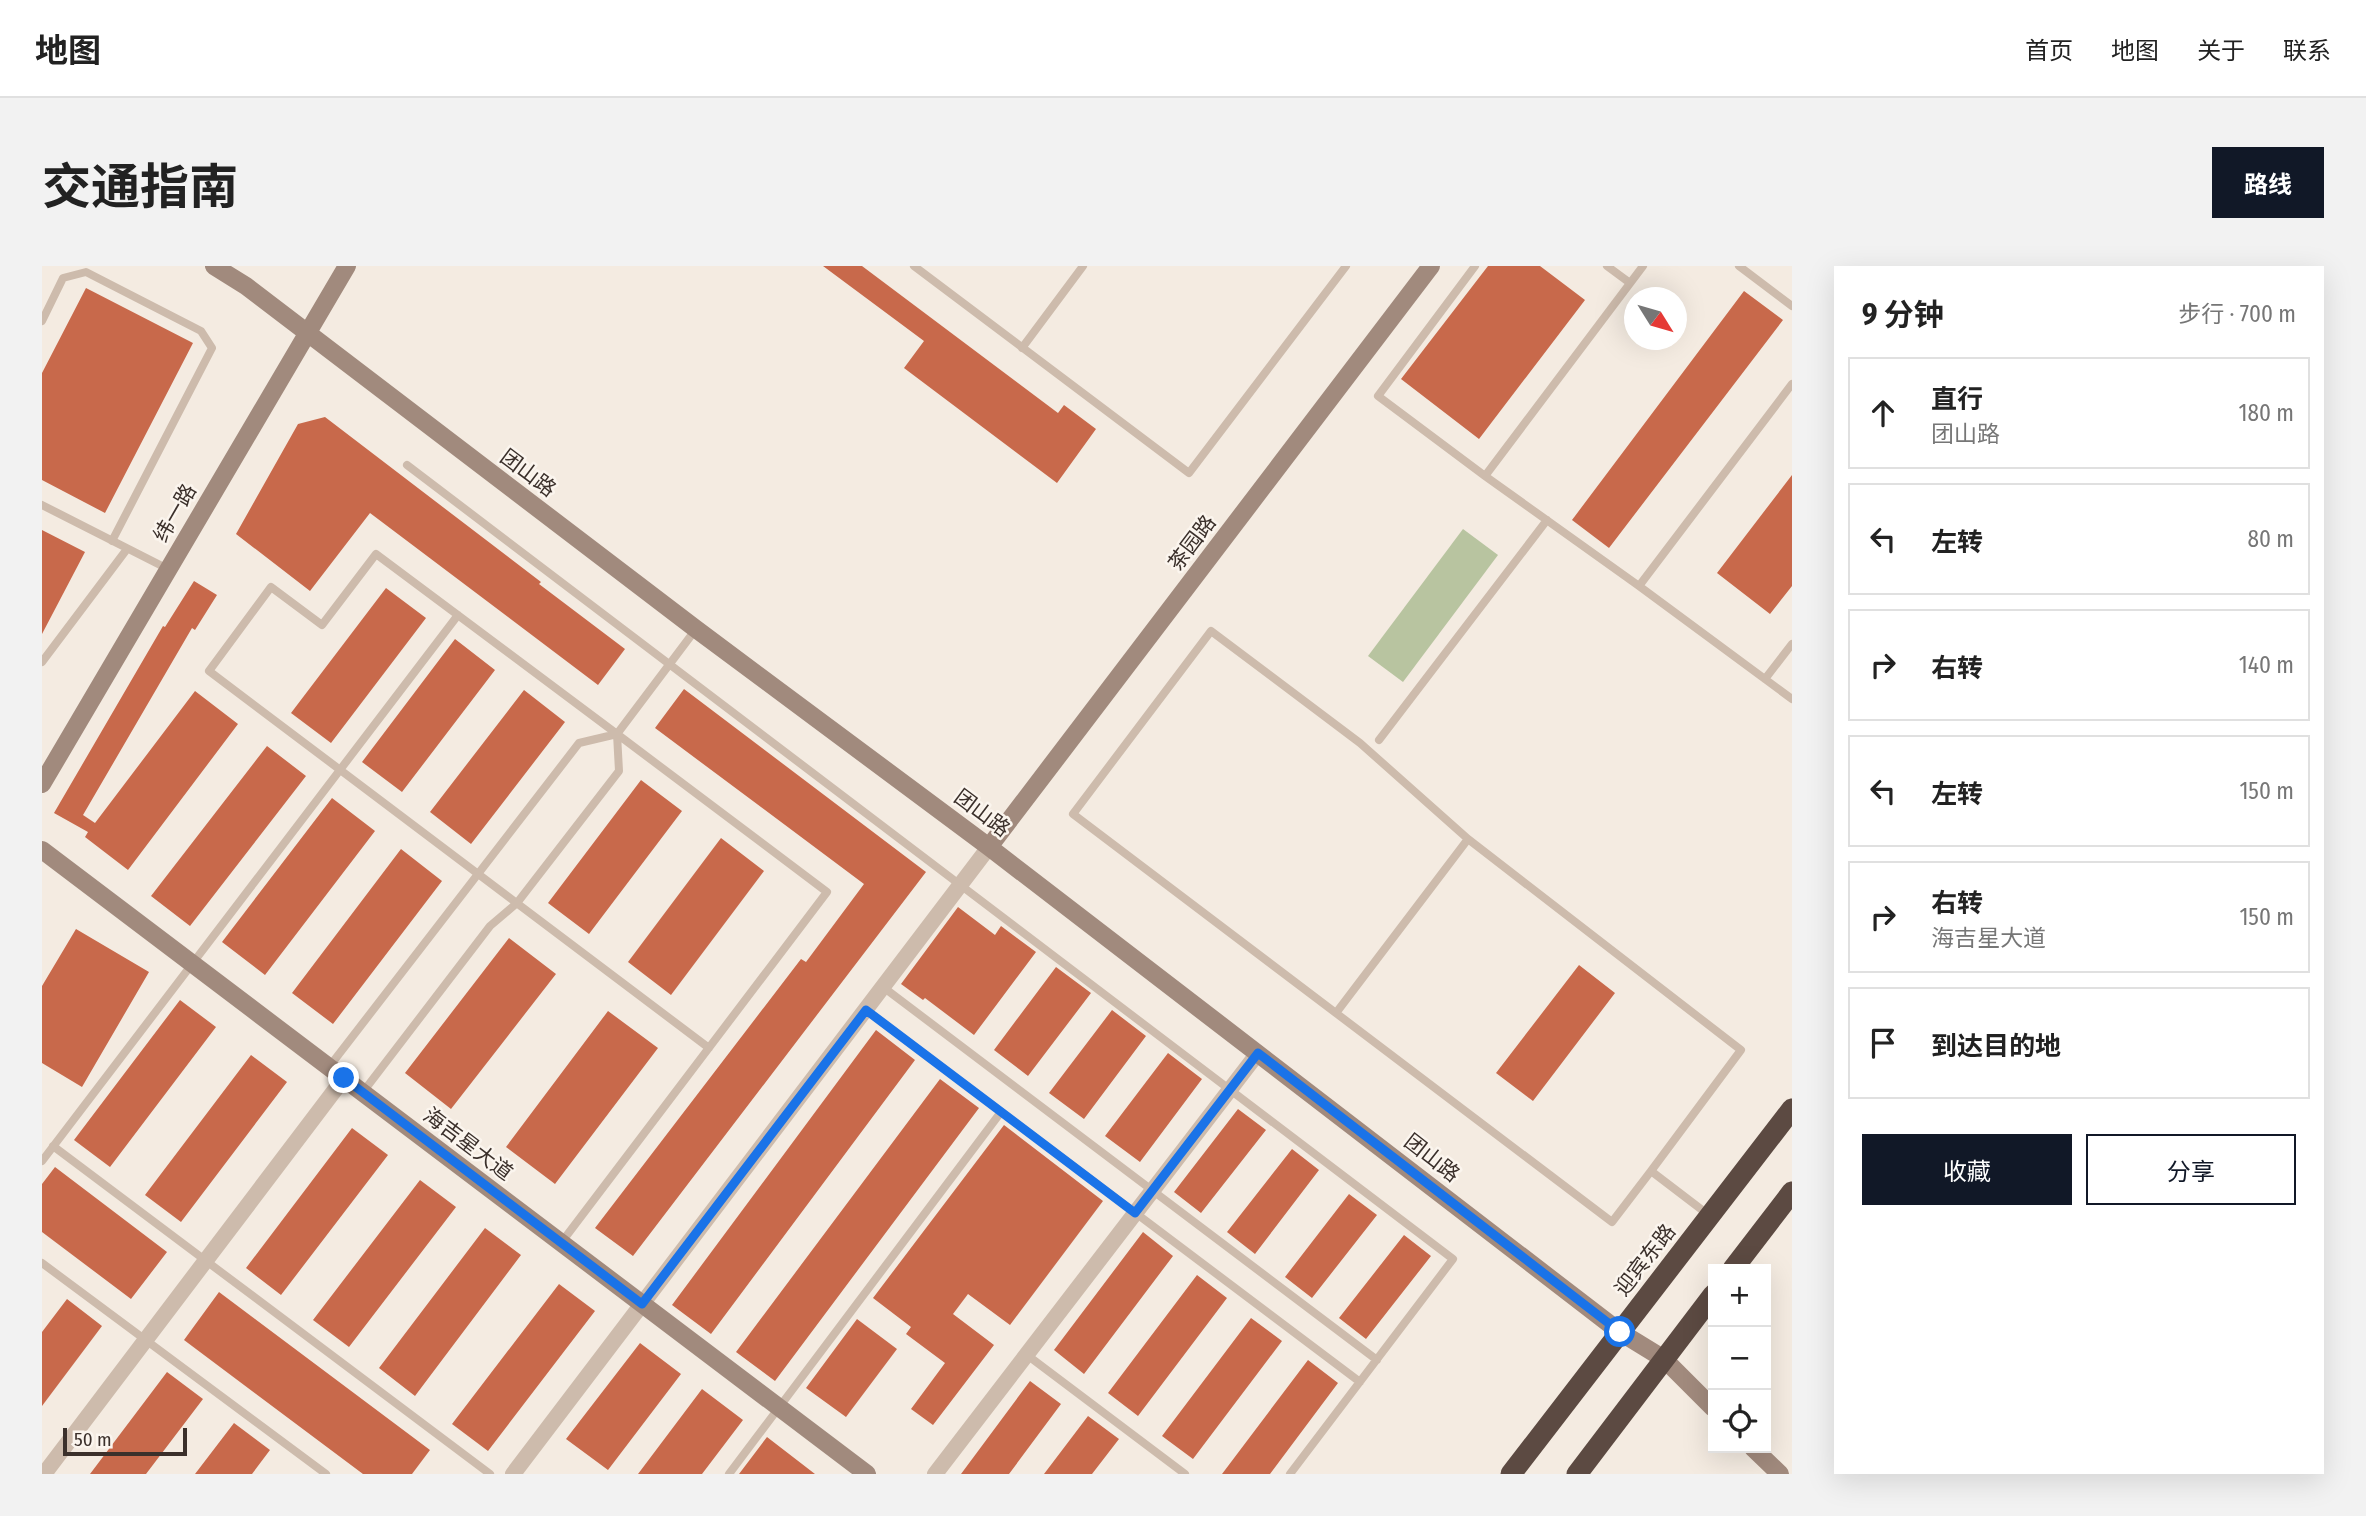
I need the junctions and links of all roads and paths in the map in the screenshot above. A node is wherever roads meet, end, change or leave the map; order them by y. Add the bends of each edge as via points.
1 (214, 266) edge
2 (347, 266) edge
3 (914, 266) edge
4 (1083, 266) edge
5 (1346, 266) edge
6 (1431, 266) edge
7 (1475, 266) edge
8 (1607, 266) edge
9 (1643, 266) edge
10 (1739, 266) edge
11 (1630, 283) junction
12 (1792, 306) edge
13 (42, 321) edge
14 (307, 333) junction
15 (1022, 348) junction
16 (1792, 384) edge
17 (407, 465) dead end
18 (1485, 476) junction
19 (42, 505) edge
20 (1547, 520) junction
21 (113, 541) junction
22 (127, 549) junction
23 (168, 569) junction
24 (1639, 586) junction
25 (458, 615) junction
26 (696, 629) junction
27 (1792, 644) edge
28 (42, 662) edge
29 (669, 664) junction
30 (1765, 679) junction
31 (1792, 699) edge
32 (617, 734) junction
33 (1379, 740) dead end
34 (340, 769) junction
35 (42, 784) edge
36 (1468, 839) junction
37 (989, 847) junction
38 (42, 850) edge
39 (478, 874) junction
40 (960, 886) junction
41 (517, 903) junction
42 (191, 963) junction
43 (883, 987) junction
44 (866, 1010) junction
45 (1336, 1013) junction
46 (709, 1048) junction
47 (1258, 1053) junction
48 (337, 1073) junction
49 (1230, 1090) junction
50 (362, 1092) junction
51 (1792, 1109) edge
52 (1001, 1112) junction
53 (53, 1146) junction
54 (42, 1161) edge
55 (1651, 1171) junction
56 (1153, 1191) junction
57 (1792, 1192) edge
58 (1135, 1213) junction
59 (1710, 1216) junction
60 (561, 1243) junction
61 (205, 1261) junction
62 (42, 1262) edge
63 (1737, 1264) edge
64 (1708, 1302) edge
65 (642, 1304) junction
66 (1620, 1332) junction
67 (146, 1340) junction
68 (1027, 1355) junction
69 (1664, 1359) junction
70 (1377, 1360) junction
71 (1360, 1382) junction
72 (1708, 1403) edge
73 (780, 1408) junction
74 (1758, 1453) edge
75 (44, 1474) edge
76 (327, 1474) edge
77 (490, 1474) edge
78 (513, 1474) edge
79 (729, 1474) edge
80 (867, 1474) edge
81 (935, 1474) edge
82 (1185, 1474) edge
83 (1290, 1474) edge
84 (1511, 1474) edge
85 (1577, 1474) edge
86 (1780, 1474) edge

1 - 14 street, 团山路
2 - 14 street, 纬一路
3 - 15 lane
4 - 15 lane
5 - 15 lane via 1189,472
6 - 37 street, 茶园路
7 - 18 lane via 1378,396
8 - 11 lane
9 - 11 lane
10 - 12 lane
11 - 18 lane
13 - 21 lane via 64,278 86,272 201,331 212,348
14 - 23 street, 纬一路
14 - 26 street, 团山路
16 - 24 lane
17 - 29 lane
18 - 20 lane
19 - 21 lane
20 - 24 lane
20 - 33 lane
21 - 22 lane
22 - 23 lane
22 - 28 lane
23 - 35 street, 纬一路
24 - 30 lane
25 - 32 lane
25 - 34 lane
25 - 34 lane via 376,554 322,625 271,587 209,671
26 - 29 lane
26 - 37 street, 团山路
27 - 30 lane
29 - 32 lane
29 - 40 lane
30 - 31 lane
32 - 39 lane via 579,743
32 - 41 lane via 619,771
32 - 46 lane via 827,892
34 - 39 lane
34 - 42 lane
36 - 45 lane
36 - 45 lane via 1360,743 1211,631 1073,814
36 - 55 lane via 1741,1050
37 - 40 street
37 - 47 street, 团山路
38 - 42 street, 海吉星大道
39 - 41 lane
39 - 48 lane
40 - 43 street
40 - 49 lane
41 - 46 lane
41 - 50 lane via 490,926
42 - 48 street, 海吉星大道
42 - 53 lane
43 - 44 street
43 - 56 lane
44 - 52 lane
44 - 65 street
45 - 55 lane via 1612,1222
46 - 60 lane
47 - 49 street
47 - 66 street, 团山路
48 - 50 street, 海吉星大道
48 - 61 street
49 - 56 street
49 - 70 lane via 1453,1259
50 - 60 street, 海吉星大道
51 - 59 highway, 迎宾东路
52 - 58 lane
52 - 73 lane
53 - 54 lane
53 - 61 lane
55 - 59 lane
56 - 58 street
56 - 70 lane
57 - 63 highway
58 - 68 street
58 - 71 lane
59 - 66 highway, 迎宾东路
60 - 65 street, 海吉星大道
61 - 67 street
61 - 77 lane
62 - 67 lane
64 - 69 highway
65 - 73 street, 海吉星大道
65 - 78 street
66 - 69 street, 团山路
66 - 84 highway, 迎宾东路
67 - 75 street
67 - 76 lane
68 - 81 street
68 - 82 lane
69 - 72 street, 团山路
69 - 85 highway
70 - 71 lane
71 - 83 lane
73 - 79 lane
73 - 80 street, 海吉星大道
74 - 86 street

